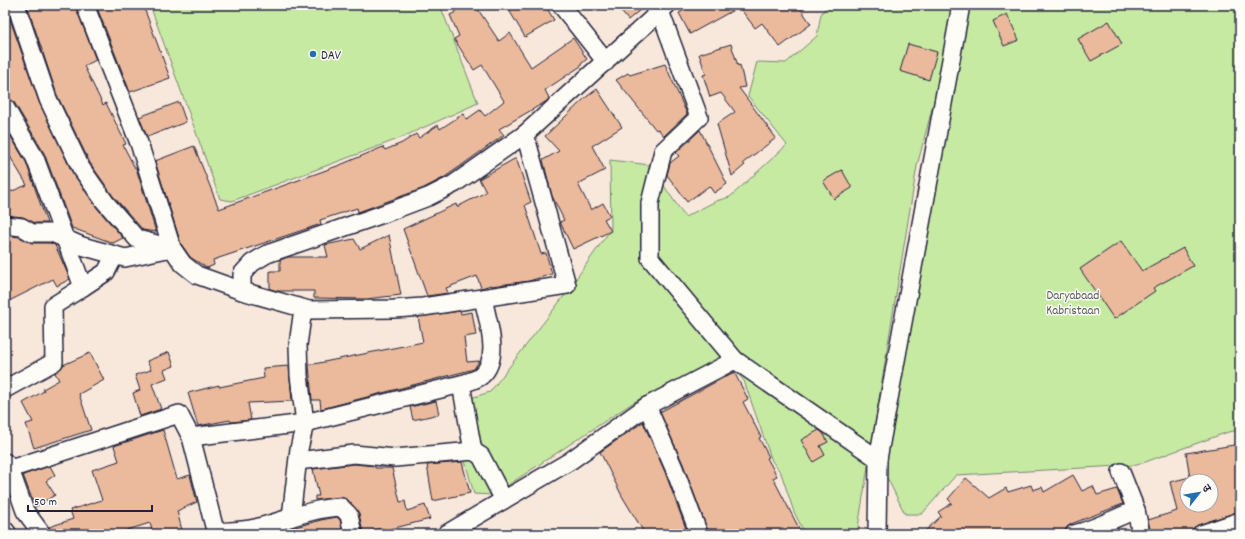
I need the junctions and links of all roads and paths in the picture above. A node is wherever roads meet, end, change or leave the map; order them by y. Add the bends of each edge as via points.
1 (16, 5) edge
2 (85, 5) edge
3 (561, 5) edge
4 (961, 5) edge
5 (664, 8) edge
6 (606, 62) junction
7 (5, 107) edge
8 (525, 134) junction
9 (5, 224) edge
10 (66, 240) junction
11 (172, 248) junction
12 (115, 255) junction
13 (83, 287) junction
14 (242, 291) junction
15 (483, 298) junction
16 (303, 308) junction
17 (735, 360) junction
18 (461, 384) junction
19 (5, 389) edge
20 (647, 406) junction
21 (305, 423) junction
22 (191, 437) junction
23 (473, 451) junction
24 (878, 459) junction
25 (298, 460) junction
26 (8, 466) edge
27 (1121, 472) dead end
28 (504, 500) junction
29 (1136, 510) junction
30 (291, 517) junction
31 (1240, 521) edge
32 (5, 530) edge
33 (215, 533) edge
34 (8, 534) edge
35 (42, 534) edge
36 (353, 534) edge
37 (446, 534) edge
38 (699, 534) edge
39 (877, 534) edge
40 (1074, 534) edge
41 (1141, 534) edge
42 (1201, 534) edge

1 - 11 street via 48,100 81,168 105,202 137,239
2 - 11 street via 139,143
3 - 6 street
4 - 24 street
5 - 6 street
5 - 17 street via 699,117 663,151 650,203 650,258
6 - 8 street
7 - 10 street via 35,158
8 - 14 street via 460,180 428,197 267,254 252,263 242,274
8 - 15 street via 567,285
9 - 10 street via 22,227 32,233 52,233
10 - 12 street
10 - 13 street
11 - 12 street via 126,258
11 - 14 street via 183,264 198,275
12 - 13 street via 106,272
13 - 19 street via 53,306 54,362
14 - 16 street
15 - 16 street via 394,309
15 - 18 street via 492,347 488,368 480,377
16 - 21 street via 298,345
17 - 20 street
17 - 24 street
18 - 21 street
18 - 23 street
20 - 28 street via 570,461
20 - 38 street
21 - 22 street
21 - 25 street
22 - 26 street via 179,414
22 - 33 street
23 - 25 street via 395,458 354,454
23 - 28 street via 481,456
24 - 39 street
25 - 30 street
26 - 35 street via 25,511
27 - 29 street
28 - 37 street
29 - 40 street
29 - 41 street
30 - 33 street via 253,529
30 - 36 street via 325,508 341,507 349,515
31 - 42 street
32 - 34 street

